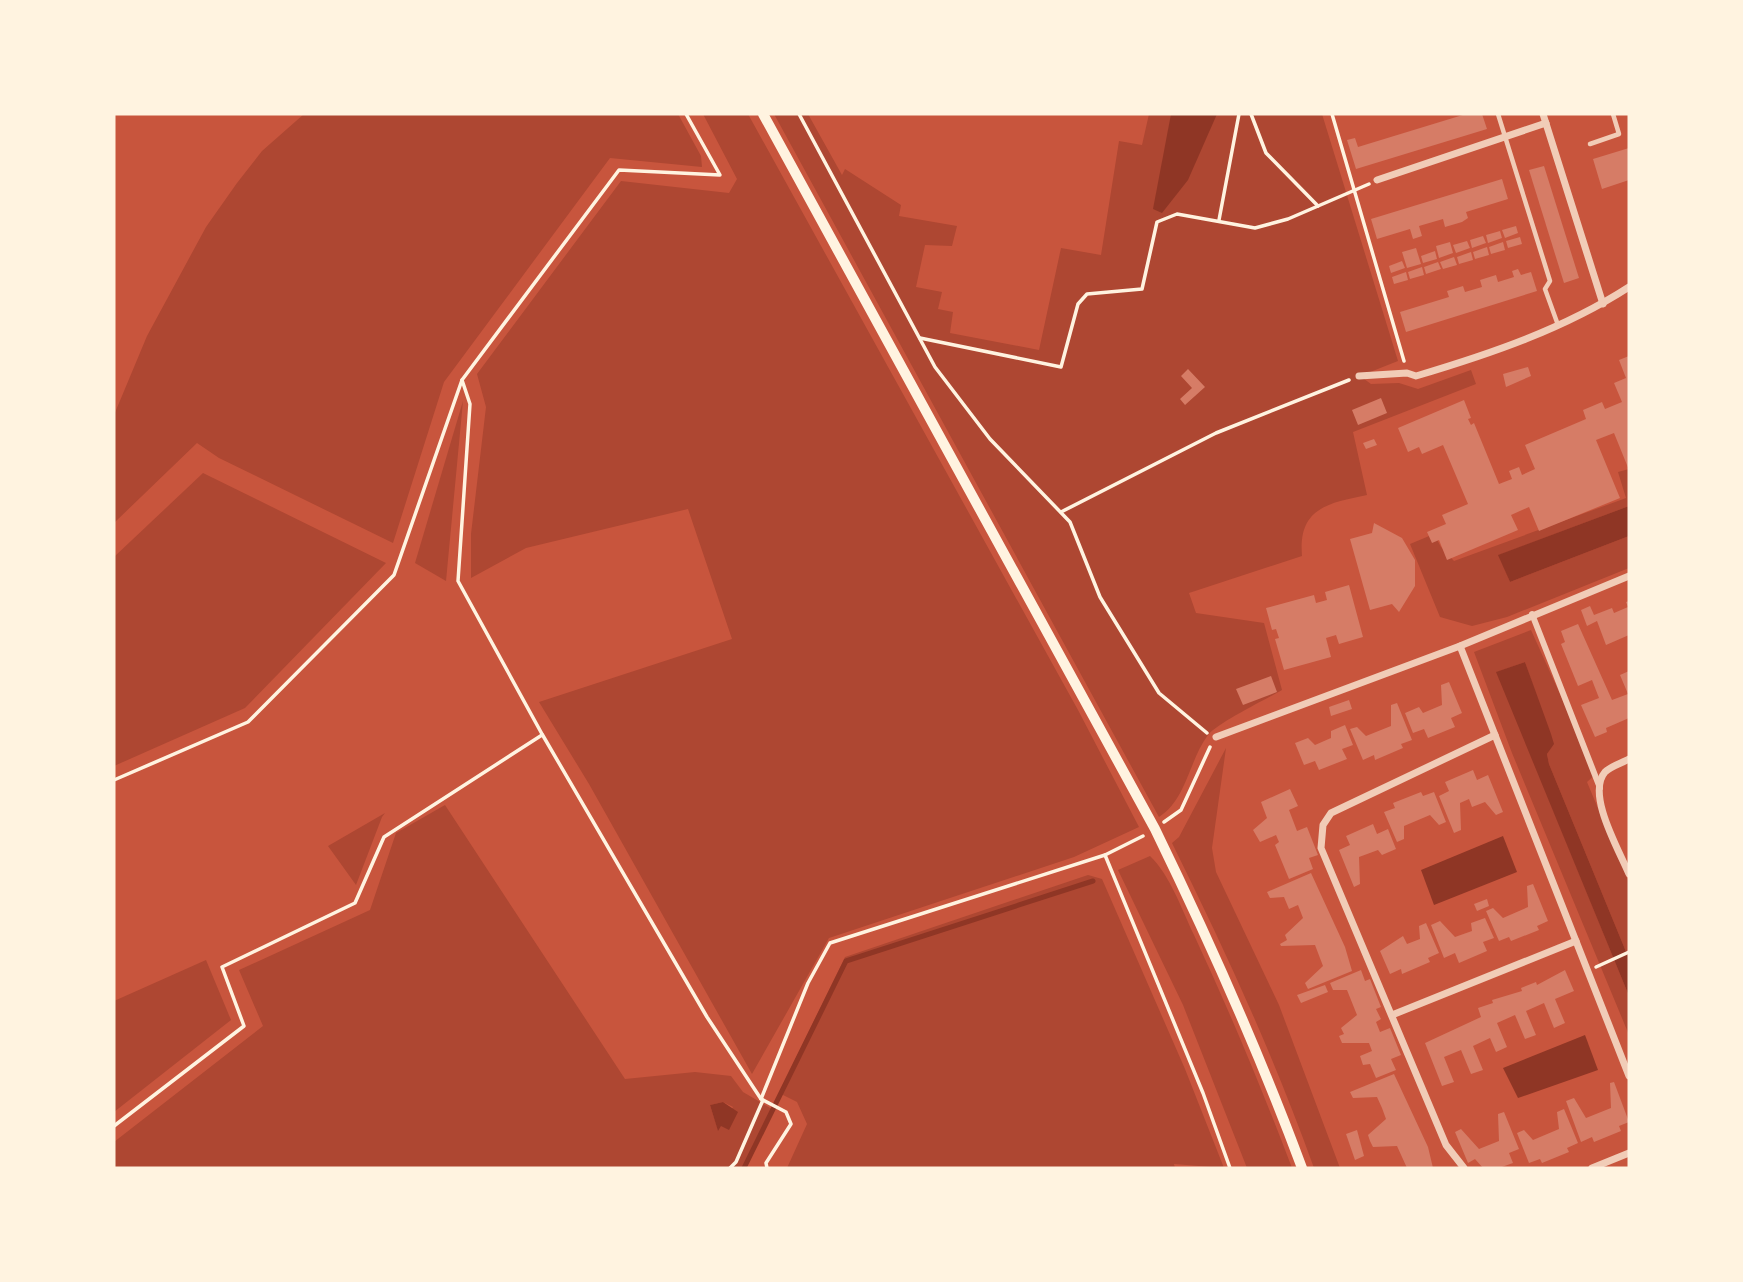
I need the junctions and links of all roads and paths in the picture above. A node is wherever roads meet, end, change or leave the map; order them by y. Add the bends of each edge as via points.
1 (686, 114) edge
2 (763, 114) edge
3 (799, 114) edge
4 (1239, 114) edge
5 (1251, 114) edge
6 (1332, 114) edge
7 (1498, 114) edge
8 (1543, 114) edge
9 (1613, 114) edge
10 (1546, 123) junction
11 (1505, 137) junction
12 (1590, 144) dead end
13 (1377, 180) joint
14 (1356, 189) junction
15 (1318, 206) junction
16 (1219, 220) junction
17 (1629, 288) edge
18 (1603, 304) junction
19 (1558, 325) junction
20 (920, 338) junction
21 (1407, 373) junction
22 (1359, 376) joint
23 (462, 380) junction
24 (1062, 512) junction
25 (1629, 576) edge
26 (1532, 614) junction
27 (1460, 646) junction
28 (542, 734) junction
29 (1495, 735) junction
30 (1216, 737) junction
31 (1629, 760) edge
32 (114, 780) edge
33 (1600, 790) junction
34 (1155, 829) junction
35 (1105, 855) junction
36 (1629, 874) edge
37 (1576, 941) junction
38 (1629, 952) edge
39 (1605, 963) dead end
40 (1392, 1015) junction
41 (1629, 1076) edge
42 (762, 1100) junction
43 (114, 1126) edge
44 (1629, 1153) edge
45 (730, 1168) edge
46 (767, 1168) edge
47 (1230, 1168) edge
48 (1301, 1168) edge
49 (1464, 1168) edge
50 (1592, 1168) edge

1 - 23 path via 720,174 619,170
2 - 34 main road
3 - 20 path
4 - 16 path
5 - 15 path via 1266,153
6 - 14 path
7 - 11 lane
8 - 10 street
9 - 12 lane via 1619,134
10 - 11 street
10 - 18 street
11 - 13 street
11 - 19 lane via 1550,281 1545,289
13 - 14 path
14 - 15 path
14 - 21 path
15 - 16 path via 1255,228
16 - 20 path via 1177,214 1157,222 1142,289 1087,294 1078,304 1061,367
17 - 18 street
18 - 19 street
19 - 21 street via 1483,356 1416,376
20 - 24 path via 935,367 990,439
21 - 22 street
22 - 24 path via 1216,433
23 - 28 path via 470,404 458,581
23 - 32 path via 394,575 248,722
24 - 30 path via 1100,597 1158,693
25 - 26 street
26 - 27 street
26 - 33 street
27 - 29 street
27 - 30 street
28 - 42 path via 707,1017
28 - 43 path via 384,837 355,903 222,967 244,1026
29 - 37 street
29 - 40 street via 1331,813 1323,825 1321,848
30 - 34 path via 1181,810
31 - 33 street via 1607,769
33 - 36 street via 1599,803
34 - 35 path
34 - 48 main road via 1266,1070
35 - 42 path via 830,943 808,983
35 - 47 path
37 - 40 street
37 - 41 street
38 - 39 path
40 - 49 street via 1447,1145
42 - 45 path
42 - 46 path via 786,1112 791,1124
44 - 50 street

